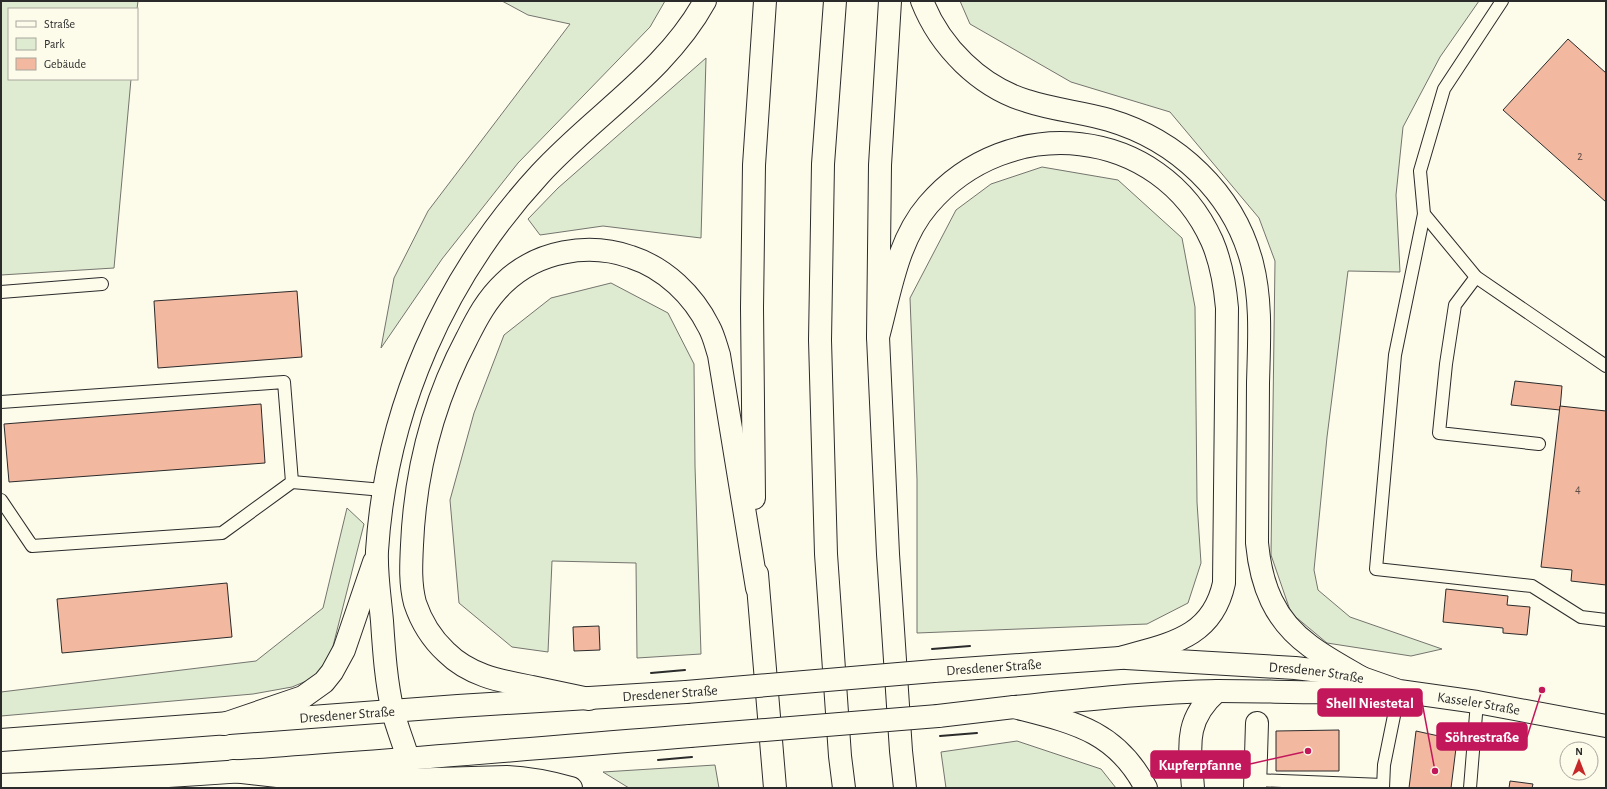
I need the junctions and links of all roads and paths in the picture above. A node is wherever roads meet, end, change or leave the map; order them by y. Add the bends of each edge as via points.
1 (705, 1) edge
2 (765, 1) edge
3 (835, 1) edge
4 (890, 1) edge
5 (922, 1) edge
6 (1502, 1) edge
7 (1424, 214) junction
8 (1476, 277) junction
9 (102, 284) dead end
10 (1, 292) edge
11 (878, 337) junction
12 (1606, 366) edge
13 (1, 402) edge
14 (1539, 444) dead end
15 (292, 482) junction
16 (383, 490) junction
17 (1, 500) edge
18 (377, 554) junction
19 (757, 588) junction
20 (1606, 620) edge
21 (1120, 658) junction
22 (1362, 678) junction
23 (1217, 691) junction
24 (1399, 691) junction
25 (590, 699) junction
26 (1477, 702) junction
27 (1014, 707) junction
28 (393, 711) junction
29 (224, 724) junction
30 (1257, 724) dead end
31 (1606, 726) edge
32 (1, 740) edge
33 (408, 758) junction
34 (232, 771) junction
35 (1, 784) edge
36 (1255, 784) edge
37 (1384, 786) edge
38 (571, 788) edge
39 (775, 788) edge
40 (844, 788) edge
41 (905, 788) edge
42 (1146, 788) edge
43 (1193, 788) edge
44 (1470, 788) edge

1 - 16 main road via 682,36 658,64 541,172 496,226 470,264 446,306 407,396
2 - 19 main road via 754,166 752,308
3 - 40 main road via 823,164 820,340 826,554
4 - 11 main road via 880,166
5 - 22 main road via 948,46 982,79 1025,101 1108,120 1154,138 1194,167 1213,187 1230,211 1252,262 1259,308 1259,566 1275,608 1296,635
6 - 7 lane via 1444,89 1420,171
7 - 8 lane
7 - 20 lane via 1395,355 1376,569 1532,586 1580,617
8 - 12 lane
8 - 14 lane via 1455,305 1439,433
9 - 10 lane
11 - 21 main road via 902,250 913,227 927,206 944,188 986,159 1034,144 1084,144 1109,150 1138,162 1170,184 1186,201 1211,240 1220,262 1225,285 1227,316 1224,583 1216,608 1208,620 1188,636
11 - 41 main road via 888,554
13 - 15 lane via 284,382
15 - 16 lane
15 - 17 lane via 222,533 32,546
16 - 18 main road
18 - 28 main road via 385,658
18 - 29 main road via 344,650 324,682 304,696
19 - 25 main road via 719,355 710,328 694,303 680,286 662,272 643,261 622,254 601,250 573,251 540,260 522,269 491,297 462,347 446,382 424,454 417,491 411,582 415,602 423,621 434,639 460,664 494,680
19 - 39 main road
21 - 22 main road, Dresdener Straße via 1295,668
21 - 25 main road, Dresdener Straße, bridge
22 - 24 main road, Dresdener Straße
23 - 24 main road, Dresdener Straße
23 - 27 main road, Dresdener Straße via 1128,695
23 - 43 main road via 1206,701 1192,727 1190,742
24 - 26 main road, Kasseler Straße
24 - 37 lane via 1384,765
25 - 28 main road, Dresdener Straße
26 - 31 main road, Kasseler Straße
26 - 44 lane
27 - 33 main road, Dresdener Straße, bridge via 938,716
27 - 42 main road via 1070,721 1104,738 1131,764
28 - 29 main road, Dresdener Straße
28 - 33 main road
29 - 32 main road, Dresdener Straße
30 - 36 main road
33 - 34 main road, Dresdener Straße
34 - 35 main road, Dresdener Straße
34 - 38 main road via 330,782 529,778
36 - 37 lane

